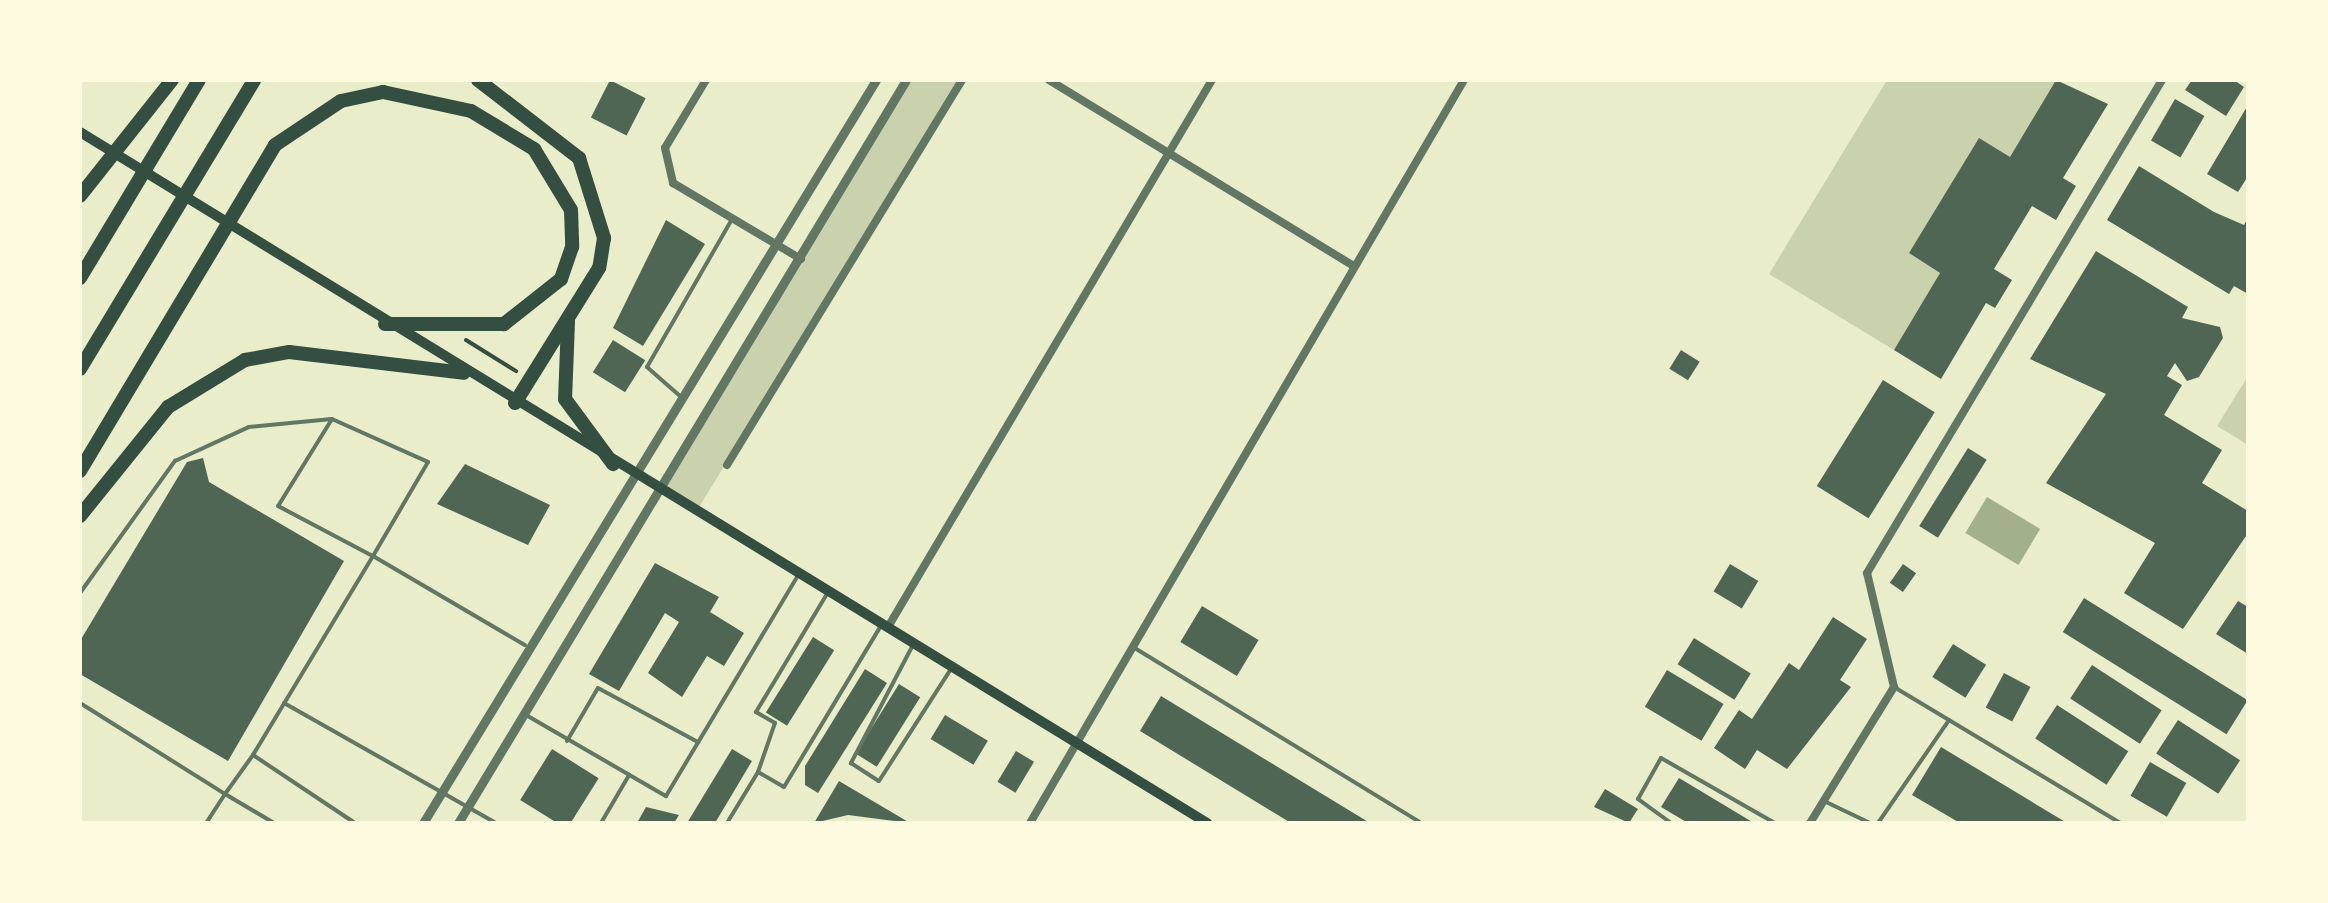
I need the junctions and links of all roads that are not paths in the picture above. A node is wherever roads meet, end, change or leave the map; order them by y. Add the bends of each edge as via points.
1 (172, 80) edge
2 (199, 80) edge
3 (254, 80) edge
4 (478, 80) edge
5 (706, 80) edge
6 (876, 80) edge
7 (906, 80) edge
8 (962, 80) edge
9 (1049, 80) edge
10 (1212, 80) edge
11 (1464, 80) edge
12 (2162, 80) edge
13 (80, 132) edge
14 (1167, 152) junction
15 (80, 196) edge
16 (732, 219) junction
17 (770, 241) junction
18 (801, 259) junction
19 (1354, 266) junction
20 (80, 278) edge
21 (568, 320) junction
22 (385, 324) junction
23 (80, 370) edge
24 (464, 372) junction
25 (680, 396) junction
26 (515, 403) junction
27 (332, 419) junction
28 (612, 464) junction
29 (727, 466) dead end
30 (80, 471) edge
31 (632, 474) junction
32 (660, 490) junction
33 (80, 516) edge
34 (373, 556) junction
35 (799, 574) junction
36 (828, 592) junction
37 (80, 593) edge
38 (884, 626) junction
39 (914, 643) junction
40 (525, 646) junction
41 (1133, 648) junction
42 (952, 667) junction
43 (1894, 687) junction
44 (80, 703) edge
45 (284, 703) junction
46 (526, 715) junction
47 (1949, 720) junction
48 (567, 741) junction
49 (698, 742) junction
50 (1077, 744) junction
51 (253, 755) junction
52 (758, 772) junction
53 (629, 775) junction
54 (442, 791) junction
55 (226, 794) junction
56 (1824, 801) junction
57 (469, 806) junction
58 (206, 823) edge
59 (274, 823) edge
60 (356, 823) edge
61 (424, 823) edge
62 (458, 823) edge
63 (496, 823) edge
64 (601, 823) edge
65 (728, 823) edge
66 (1030, 823) edge
67 (1207, 823) edge
68 (1422, 823) edge
69 (1671, 823) edge
70 (1775, 823) edge
71 (1810, 823) edge
72 (1870, 823) edge
73 (1878, 823) edge
74 (2120, 823) edge

1 - 15 highway
2 - 20 highway
3 - 23 highway
4 - 21 highway via 568,148 597,195 599,268
5 - 16 street via 665,148 673,183
6 - 17 street
7 - 18 street
8 - 29 street
9 - 14 street
10 - 14 street
11 - 19 street
12 - 43 street via 1867,573
13 - 22 main road
14 - 19 street
14 - 38 street
16 - 17 street
16 - 25 lane via 648,367
17 - 18 street
17 - 25 street
18 - 32 street
19 - 41 street
21 - 26 highway
21 - 28 highway via 565,398
22 - 24 main road
22 - 30 highway via 504,324 561,279 572,247 558,176 534,150 470,111 384,92 306,119 258,166
24 - 26 main road
24 - 33 highway via 289,352 245,360 168,406
25 - 31 street
26 - 28 main road
27 - 34 lane via 278,506
27 - 34 lane via 428,462
27 - 37 lane via 249,427 174,461
28 - 31 main road
31 - 32 main road
31 - 40 street
32 - 35 main road
32 - 46 street
34 - 40 lane
34 - 45 lane
35 - 36 main road
35 - 49 lane
36 - 38 main road
36 - 52 lane via 756,712 775,724
38 - 39 main road
38 - 52 lane via 784,787
39 - 42 main road
39 - 42 lane via 848,758 879,781
40 - 54 street
41 - 50 street
41 - 68 lane
42 - 50 main road
43 - 47 lane
43 - 56 street
44 - 55 lane
45 - 51 lane
45 - 54 lane
46 - 48 lane
46 - 57 street
47 - 73 lane
47 - 74 lane
48 - 49 lane via 598,688
48 - 53 lane
49 - 53 lane via 666,796
50 - 66 street
50 - 67 main road
51 - 55 lane
51 - 60 lane
52 - 65 lane
53 - 64 lane
54 - 57 lane
54 - 61 street
55 - 58 lane
55 - 59 lane
56 - 71 street
56 - 72 lane
57 - 62 street
57 - 63 lane
69 - 70 lane via 1638,799 1662,758

